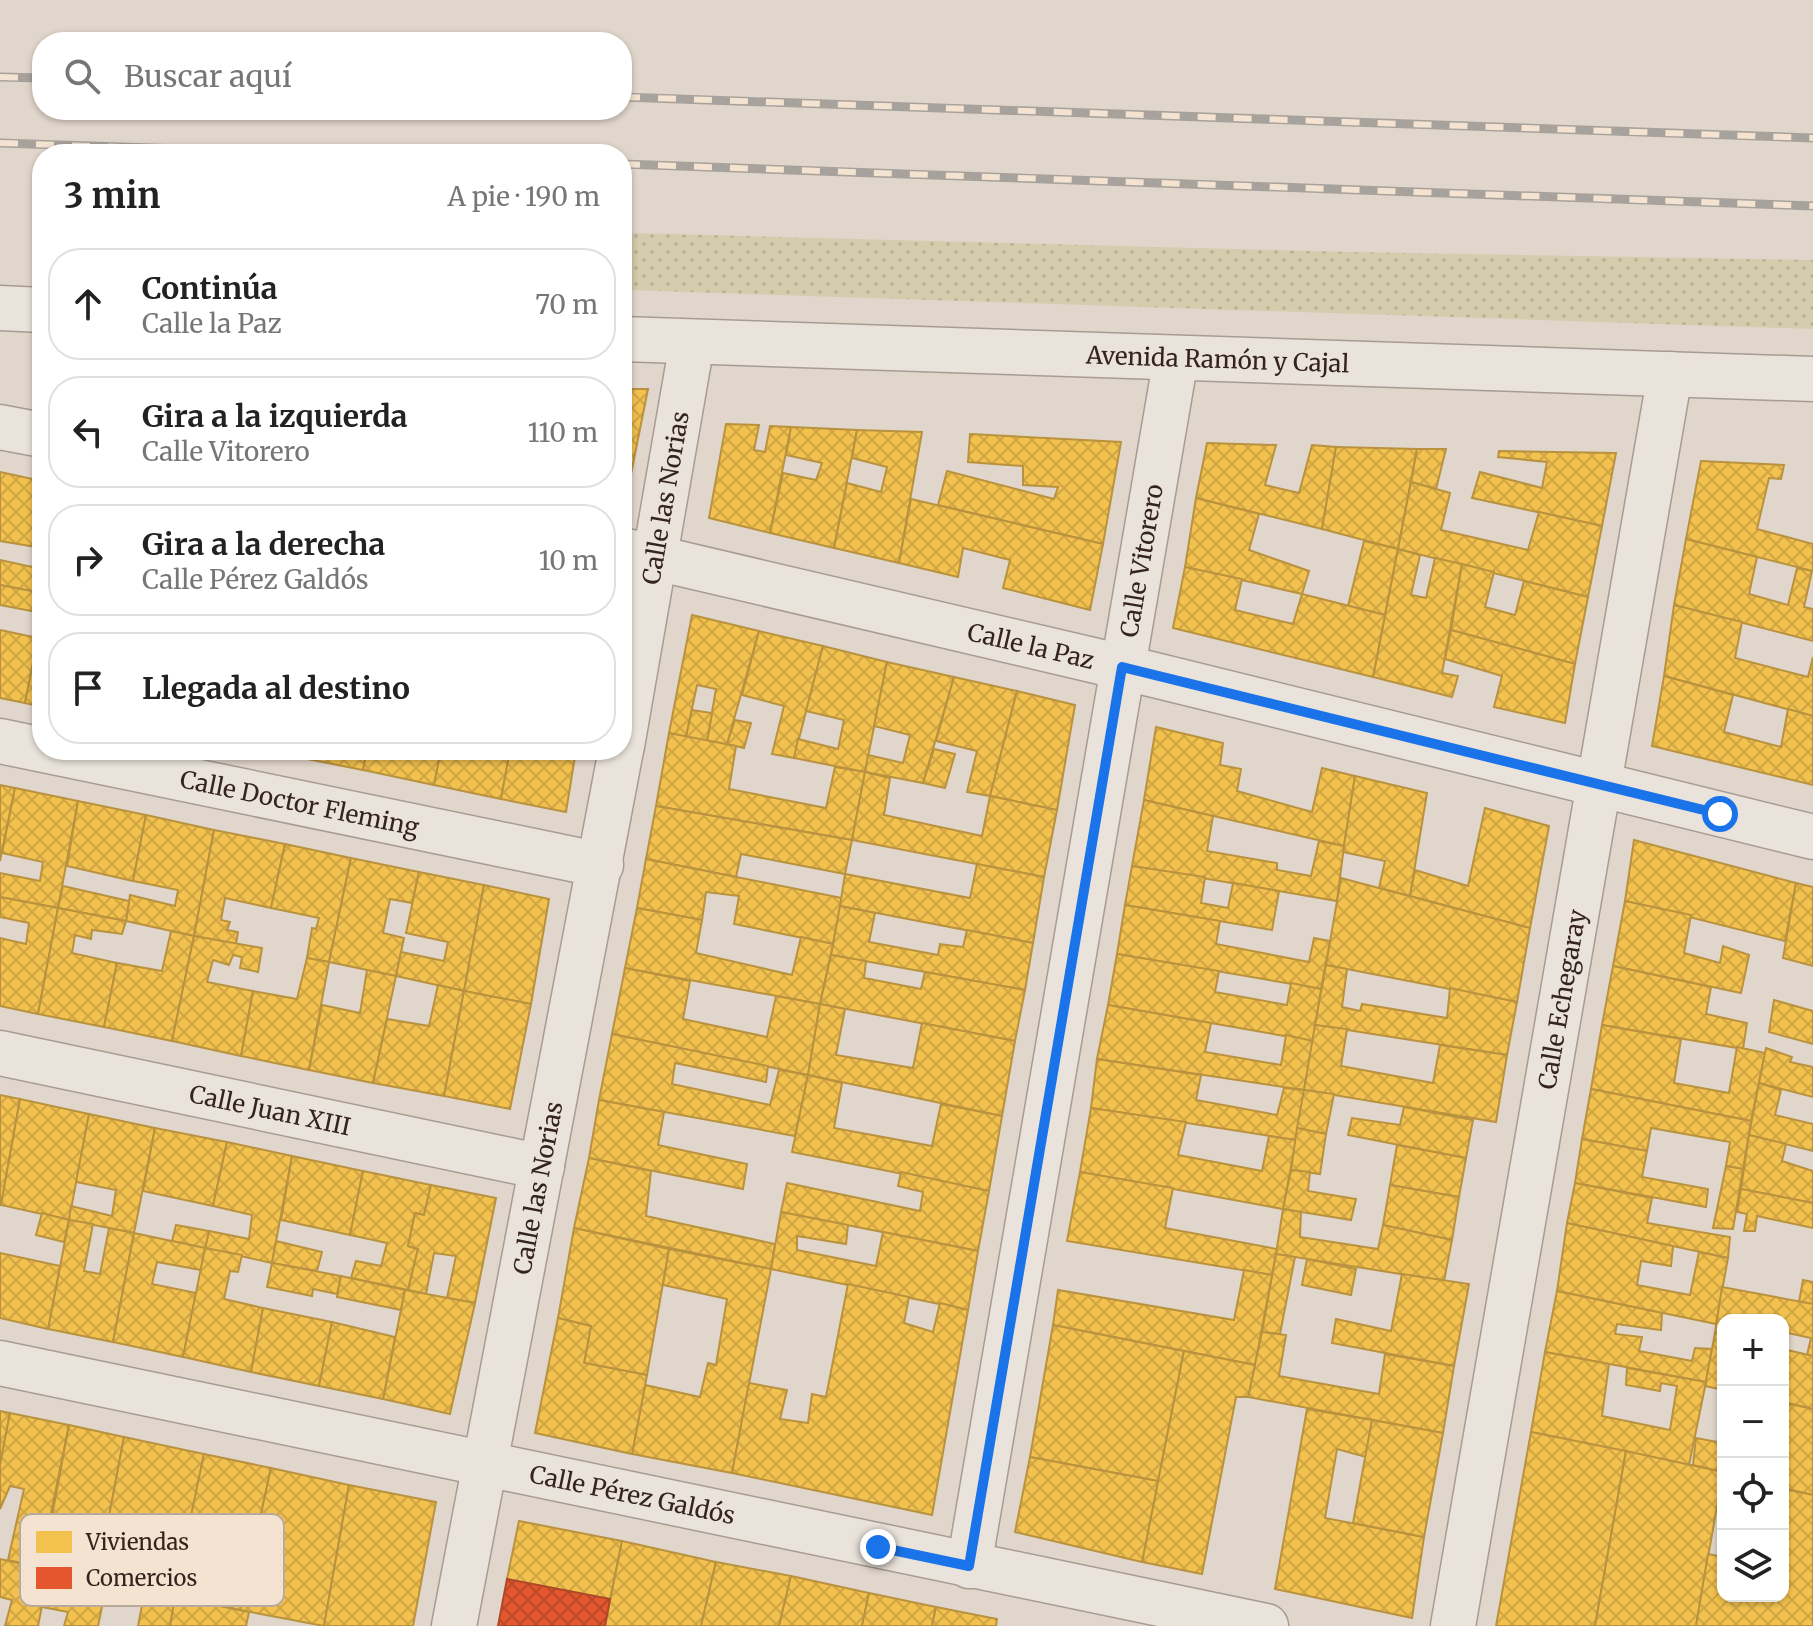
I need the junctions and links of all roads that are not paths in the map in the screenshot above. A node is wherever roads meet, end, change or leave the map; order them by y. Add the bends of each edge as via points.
1 (0, 308) edge
2 (32, 310) edge
3 (632, 340) edge
4 (692, 343) junction
5 (1176, 358) junction
6 (1670, 374) junction
7 (1813, 379) edge
8 (0, 427) edge
9 (32, 433) edge
10 (639, 553) edge
11 (632, 633) edge
12 (1122, 667) junction
13 (0, 741) edge
14 (32, 748) edge
15 (92, 760) edge
16 (620, 760) edge
17 (1597, 784) junction
18 (1813, 837) edge
19 (601, 865) junction
20 (0, 1053) edge
21 (542, 1167) junction
22 (0, 1363) edge
23 (482, 1466) junction
24 (969, 1566) junction
25 (454, 1626) edge
26 (1266, 1626) edge
27 (1453, 1626) edge

1 - 2 street
3 - 4 street, Avenida Ramón y Cajal
4 - 5 street, Avenida Ramón y Cajal
4 - 10 street, Calle las Norias
5 - 6 street, Avenida Ramón y Cajal
5 - 12 street, Calle Vitorero
6 - 7 street, Avenida Ramón y Cajal
6 - 17 street, Calle Echegaray
8 - 9 street
10 - 11 street, Calle las Norias
10 - 12 street, Calle la Paz
12 - 17 street, Calle la Paz
12 - 24 street, Calle Vitorero
13 - 14 street, Calle Doctor Fleming
15 - 19 street, Calle Doctor Fleming
16 - 19 street, Calle las Norias
17 - 18 street, Calle la Paz
17 - 27 street, Calle Echegaray
19 - 21 street, Calle las Norias
20 - 21 street, Calle Juan XIII
21 - 23 street, Calle las Norias
22 - 23 street, Calle Pérez Galdós
23 - 24 street, Calle Pérez Galdós
23 - 25 street, Calle las Norias
24 - 26 street, Calle Pérez Galdós

